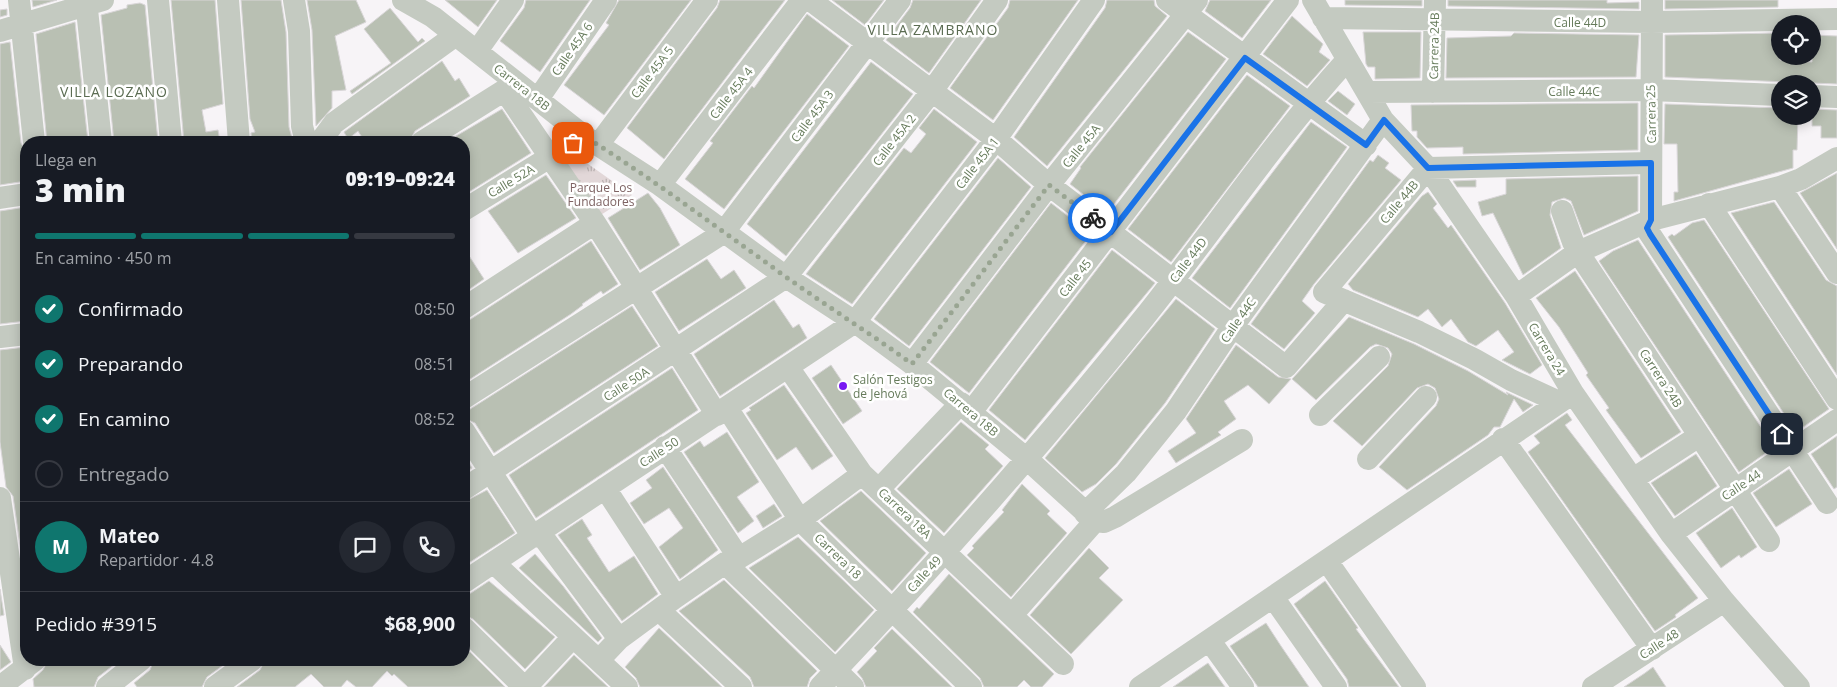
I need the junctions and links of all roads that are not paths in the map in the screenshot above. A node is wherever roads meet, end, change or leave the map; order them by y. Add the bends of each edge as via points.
1 (19, 0) edge
2 (158, 0) edge
3 (228, 0) edge
4 (294, 0) edge
5 (403, 0) edge
6 (513, 0) edge
7 (606, 0) edge
8 (707, 0) edge
9 (802, 0) edge
10 (810, 0) edge
11 (900, 0) edge
12 (997, 0) edge
13 (1094, 0) edge
14 (1166, 0) edge
15 (1288, 0) edge
16 (92, 2) edge
17 (1191, 7) edge
18 (1318, 9) edge
19 (1435, 10) edge
20 (1652, 11) edge
21 (1837, 19) edge
22 (21, 24) junction
23 (0, 31) edge
24 (456, 35) junction
25 (868, 43) junction
26 (477, 51) junction
27 (1245, 58) junction
28 (1347, 60) junction
29 (510, 87) junction
30 (1650, 90) junction
31 (932, 91) junction
32 (1367, 92) junction
33 (1433, 92) junction
34 (1771, 95) edge
35 (1821, 96) edge
36 (1837, 97) edge
37 (538, 99) junction
38 (1307, 104) junction
39 (1384, 120) junction
40 (33, 136) edge
41 (101, 136) edge
42 (171, 136) edge
43 (239, 136) edge
44 (304, 136) edge
45 (324, 136) edge
46 (432, 136) edge
47 (996, 139) junction
48 (591, 140) junction
49 (1366, 145) junction
50 (550, 157) junction
51 (1837, 158) edge
52 (1651, 163) junction
53 (1428, 168) junction
54 (660, 185) junction
55 (1049, 185) junction
56 (1780, 187) junction
57 (20, 195) edge
58 (0, 198) edge
59 (1710, 204) junction
60 (470, 206) edge
61 (1562, 211) dead end
62 (594, 223) junction
63 (1650, 227) junction
64 (1111, 232) junction
65 (724, 233) junction
66 (1578, 252) junction
67 (1837, 273) edge
68 (786, 277) junction
69 (1173, 280) junction
70 (636, 288) junction
71 (1334, 296) junction
72 (1516, 296) junction
73 (470, 304) edge
74 (855, 322) junction
75 (1233, 326) junction
76 (20, 335) edge
77 (0, 337) edge
78 (676, 351) junction
79 (1379, 357) dead end
80 (912, 364) junction
81 (788, 367) junction
82 (470, 394) edge
83 (1426, 397) dead end
84 (1566, 397) junction
85 (1837, 399) edge
86 (966, 407) junction
87 (722, 411) junction
88 (1320, 415) dead end
89 (1837, 420) edge
90 (1699, 436) junction
91 (1503, 439) junction
92 (470, 440) edge
93 (1242, 440) dead end
94 (665, 447) junction
95 (1793, 450) junction
96 (1027, 459) junction
97 (1368, 460) dead end
98 (491, 473) junction
99 (862, 474) junction
100 (1633, 479) junction
101 (470, 485) edge
102 (605, 488) junction
103 (879, 489) junction
104 (1734, 490) junction
105 (0, 498) edge
106 (1827, 503) dead end
107 (1090, 517) junction
108 (800, 520) junction
109 (1671, 534) junction
110 (536, 535) junction
111 (1769, 541) dead end
112 (945, 551) junction
113 (11, 557) edge
114 (732, 560) junction
115 (1327, 561) junction
116 (494, 563) junction
117 (470, 578) edge
118 (1273, 597) junction
119 (1724, 601) junction
120 (667, 603) junction
121 (20, 608) edge
122 (893, 610) junction
123 (1012, 615) junction
124 (470, 634) edge
125 (572, 638) junction
126 (619, 639) junction
127 (1210, 641) junction
128 (1652, 649) junction
129 (599, 660) junction
130 (1064, 664) dead end
131 (27, 666) edge
132 (133, 666) edge
133 (244, 666) edge
134 (835, 670) junction
135 (117, 677) edge
136 (620, 684) edge
137 (1149, 684) edge
138 (0, 687) edge
139 (214, 687) edge
140 (525, 687) edge
141 (741, 687) edge
142 (820, 687) edge
143 (853, 687) edge
144 (971, 687) edge
145 (1243, 687) edge
146 (1336, 687) edge
147 (1415, 687) edge
148 (1594, 687) edge
149 (1799, 687) edge

1 - 22 street
2 - 42 street
3 - 43 street
4 - 44 street via 299,31
5 - 24 street, Carrera 18B
6 - 26 street
7 - 37 street, Calle 45A 6
8 - 48 street, Calle 45A 5
9 - 54 street, Calle 45A 4
10 - 25 street
11 - 25 street, Calle 45A 3
12 - 31 street, Calle 45A 2
13 - 47 street, Calle 45A 1
14 - 17 street
15 - 27 street, Calle 45
16 - 22 street
16 - 41 street
17 - 27 street
17 - 55 street, Calle 45A
18 - 19 street, Calle 44D
18 - 28 street, Carrera 24
19 - 20 street, Calle 44D
19 - 33 street, Carrera 24B
20 - 21 street, Calle 44D
20 - 30 street, Carrera 25
22 - 23 street
22 - 40 street
24 - 26 street, Carrera 18B
24 - 45 street via 334,123
25 - 31 street
25 - 65 street, Calle 45A 3
26 - 29 street, Carrera 18B
27 - 38 street
27 - 64 street, Calle 45
28 - 32 street, Carrera 24
28 - 38 street, Calle 44D
29 - 37 street, Carrera 18B
29 - 46 street
29 - 50 street
30 - 33 street, Calle 44C
30 - 34 street, Calle 44C
30 - 52 street, Carrera 25
31 - 47 street
31 - 68 street, Calle 45A 2
32 - 33 street, Calle 44C
32 - 39 street, Carrera 24
35 - 36 street
37 - 48 street, Carrera 18B
38 - 49 street
38 - 69 street, Calle 44D
39 - 49 street, Calle 44C
39 - 53 street, Carrera 24
47 - 55 street
47 - 74 street, Calle 45A 1
48 - 50 street, Calle 52A
48 - 54 street, Carrera 18B
49 - 75 street, Calle 44C
50 - 60 street, Calle 52A
50 - 62 street
51 - 56 street
52 - 53 street
52 - 63 street, Carrera 25
53 - 71 street, Calle 44B
53 - 72 street, Carrera 24
54 - 65 street, Carrera 18B
55 - 64 street
55 - 80 street, Calle 45A
56 - 59 street
56 - 67 street
57 - 58 street
59 - 63 street
59 - 85 street
61 - 66 street, Carrera 24B
62 - 70 street
62 - 73 street
63 - 66 street
63 - 95 street
64 - 69 street
64 - 86 street, Calle 45
65 - 68 street, Carrera 18B
65 - 70 street
66 - 72 street
66 - 90 street, Carrera 24B
68 - 74 street, Carrera 18B
68 - 78 street, Calle 50A
69 - 75 street
69 - 96 street, Calle 44D
70 - 78 street
70 - 82 street
71 - 75 street, Calle 44B via 1286,367
71 - 84 street via 1419,332 1511,380
72 - 84 street, Carrera 24
74 - 80 street, Carrera 18B
74 - 81 street, Calle 50
75 - 107 street, Calle 44C via 1176,411
76 - 77 street
78 - 87 street
78 - 98 street, Calle 50A
79 - 88 street
80 - 86 street, Carrera 18B
81 - 87 street, Calle 50
81 - 99 street, Carrera 18A
83 - 97 street
84 - 91 street
84 - 100 street, Carrera 24
86 - 96 street, Carrera 18B
86 - 103 street, Calle 45
87 - 94 street, Calle 50
87 - 108 street, Carrera 18
89 - 95 street, Calle 44
90 - 100 street
90 - 104 street, Carrera 24B
91 - 115 street
91 - 128 street
92 - 98 street
93 - 107 street via 1116,517 1104,522
94 - 102 street, Calle 50
94 - 114 street
95 - 104 street, Calle 44
95 - 106 street
96 - 107 street, Carrera 18B
96 - 112 street, Calle 49
98 - 101 street, Calle 50A
98 - 110 street
99 - 103 street, Carrera 18A
99 - 108 street
100 - 109 street, Carrera 24
102 - 110 street, Calle 50
102 - 120 street
103 - 112 street, Carrera 18A
104 - 109 street, Calle 44
104 - 111 street, Carrera 24B
105 - 113 street
107 - 123 street, Calle 44C
108 - 114 street
108 - 122 street, Carrera 18
109 - 119 street, Carrera 24
110 - 116 street, Calle 50
110 - 126 street
112 - 122 street, Calle 49
112 - 123 street, Carrera 18A
113 - 121 street
114 - 120 street
114 - 134 street
115 - 118 street
115 - 147 street
116 - 117 street, Calle 50
116 - 125 street
118 - 127 street
118 - 146 street
119 - 128 street, Calle 48
119 - 149 street, Carrera 24
120 - 126 street
120 - 141 street
122 - 134 street, Calle 49
122 - 144 street, Carrera 18
123 - 130 street, Carrera 18A
124 - 140 street
125 - 129 street
125 - 140 street
126 - 129 street
127 - 137 street
127 - 145 street
128 - 148 street, Calle 48
129 - 136 street
131 - 138 street
132 - 135 street
133 - 139 street
134 - 142 street, Calle 49
134 - 143 street

